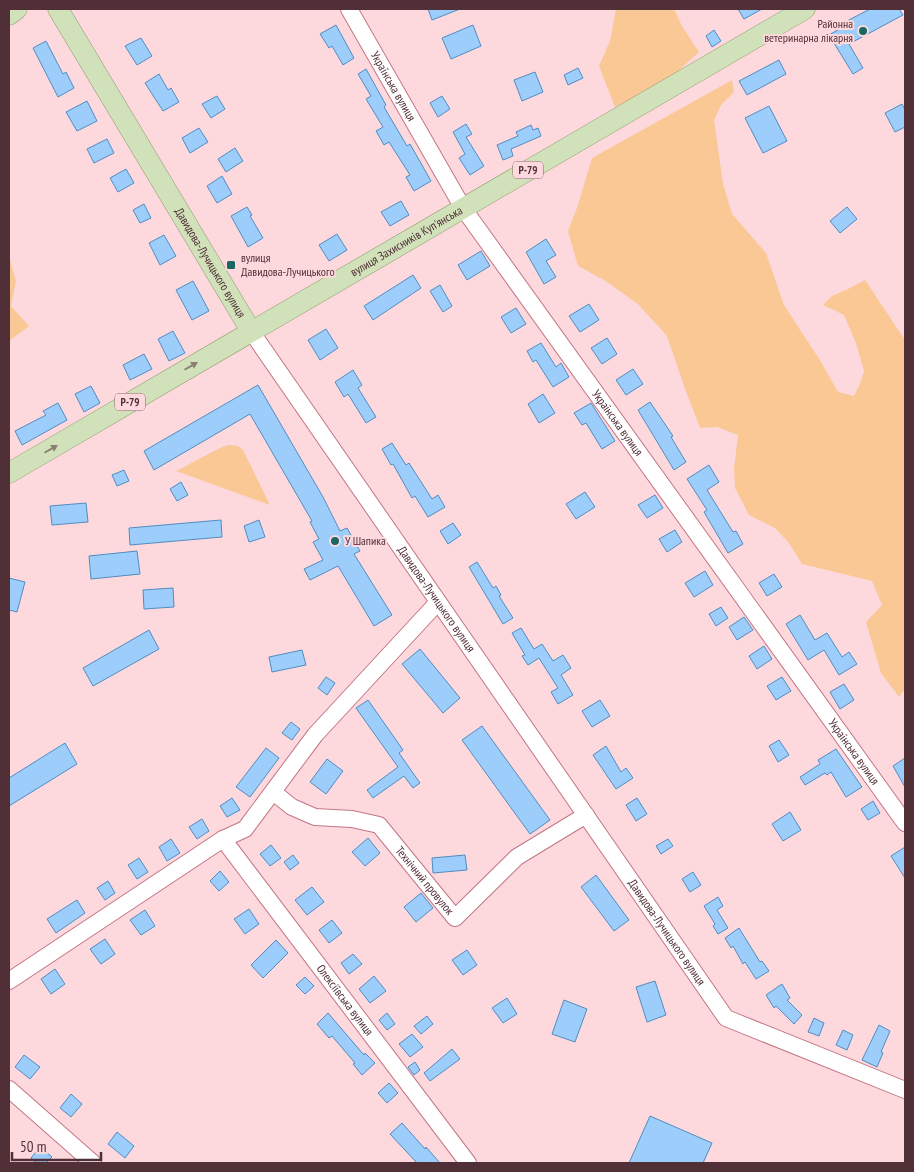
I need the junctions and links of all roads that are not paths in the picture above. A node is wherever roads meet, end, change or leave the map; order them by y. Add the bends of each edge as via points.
1 (17, 9) edge
2 (58, 9) edge
3 (349, 9) edge
4 (805, 9) edge
5 (784, 14) edge
6 (9, 15) edge
7 (463, 208) junction
8 (250, 331) junction
9 (9, 474) edge
10 (438, 602) junction
11 (273, 792) junction
12 (586, 815) junction
13 (905, 823) edge
14 (223, 839) junction
15 (9, 981) edge
16 (9, 1090) edge
17 (905, 1090) edge
18 (93, 1163) edge
19 (468, 1163) edge

1 - 6 main road
2 - 8 main road, Давидова-Лучицького вулиця
3 - 7 street, Українська вулиця
4 - 5 main road, вулиця Захисників Куп'янська / Р-79
5 - 7 main road, вулиця Захисників Куп'янська / Р-79
7 - 8 main road, вулиця Захисників Куп'янська / Р-79
7 - 13 street, Українська вулиця
9 -> 8 main road, вулиця Захисників Куп'янська / Р-79
8 - 10 street, Давидова-Лучицького вулиця
10 - 11 street via 315,735
10 - 12 street, Давидова-Лучицького вулиця
11 - 12 street, Технічний провулок via 292,808 316,816 352,818 379,825 455,918 517,857
11 - 14 street via 245,830
12 - 17 street, Давидова-Лучицького вулиця via 726,1018
14 - 15 street
14 - 19 street, Олексіївська вулиця
16 - 18 street

